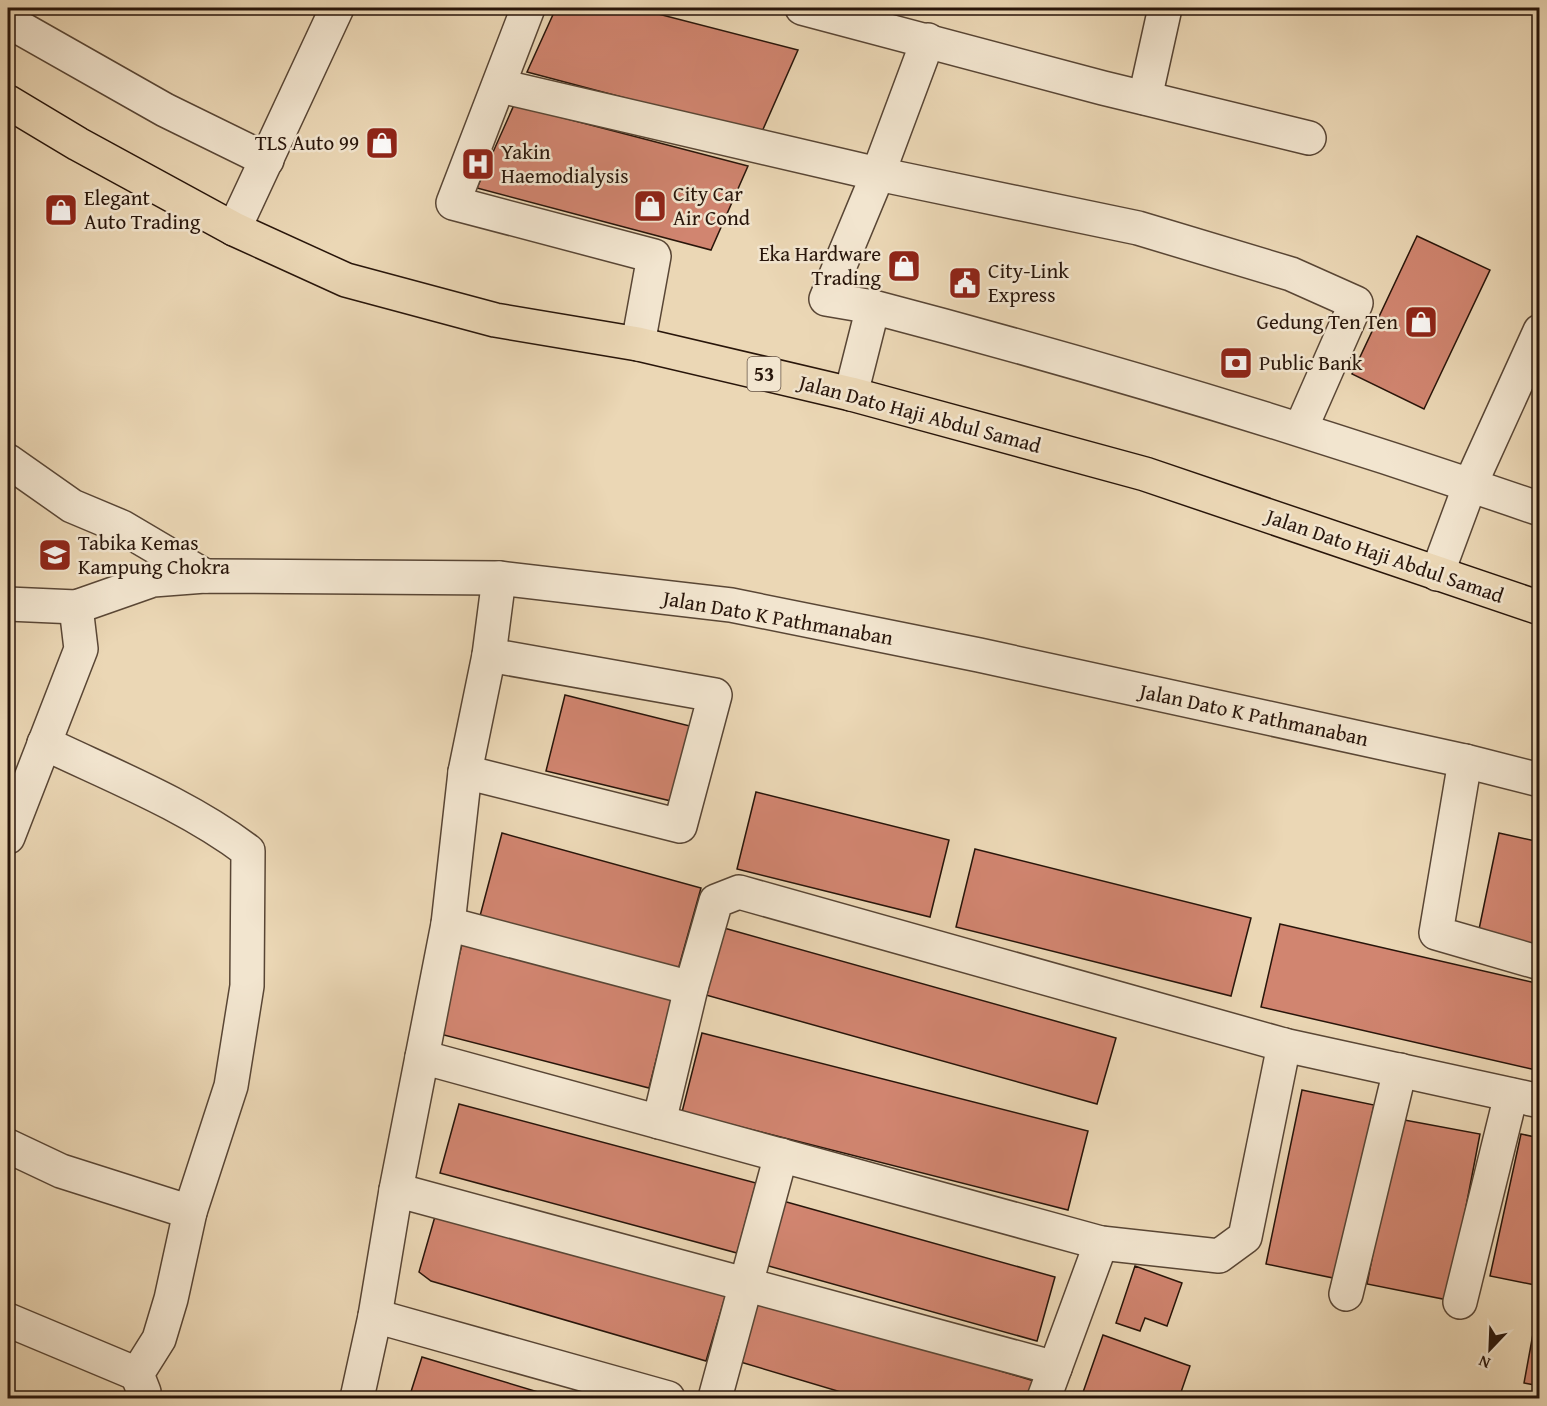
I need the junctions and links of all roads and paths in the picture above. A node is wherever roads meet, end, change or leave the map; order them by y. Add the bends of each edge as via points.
1 (338, 8) edge
2 (528, 8) edge
3 (802, 8) edge
4 (1165, 8) edge
5 (8, 21) edge
6 (928, 40) junction
7 (500, 86) junction
8 (1145, 98) junction
9 (8, 102) edge
10 (1308, 138) dead end
11 (267, 160) junction
12 (878, 174) junction
13 (234, 229) junction
14 (873, 307) junction
15 (1539, 331) edge
16 (638, 344) junction
17 (851, 394) junction
18 (1301, 428) junction
19 (8, 460) edge
20 (1470, 485) junction
21 (1539, 509) edge
22 (1437, 574) junction
23 (205, 576) junction
24 (499, 578) junction
25 (8, 604) edge
26 (76, 607) junction
27 (1539, 608) edge
28 (489, 655) junction
29 (44, 743) junction
30 (1465, 760) junction
31 (465, 772) junction
32 (1539, 780) edge
33 (8, 837) edge
34 (448, 924) junction
35 (1539, 963) edge
36 (691, 988) junction
37 (1284, 1045) junction
38 (422, 1057) junction
39 (1400, 1070) junction
40 (1525, 1098) edge
41 (659, 1122) junction
42 (8, 1146) edge
43 (781, 1155) junction
44 (396, 1190) junction
45 (190, 1212) junction
46 (1101, 1243) junction
47 (746, 1284) junction
48 (1346, 1294) dead end
49 (1460, 1302) dead end
50 (375, 1316) junction
51 (8, 1320) edge
52 (1055, 1368) junction
53 (140, 1386) edge
54 (357, 1398) edge
55 (668, 1398) edge
56 (715, 1398) edge
57 (1044, 1398) edge

1 - 11 street
2 - 7 street
3 - 6 street
4 - 8 street
5 - 11 street via 165,110
6 - 8 street
6 - 12 street
7 - 12 street
7 - 16 street via 453,203 654,256
8 - 10 street
9 - 13 main road, Jalan Dato Haji Abdul Samad / 53
11 - 13 street
12 - 14 street via 826,299
12 - 18 street via 1138,228 1291,274 1356,303
13 - 16 main road, Jalan Dato Haji Abdul Samad / 53 via 346,279 495,320
14 - 17 street
14 - 18 street via 1044,352
15 - 20 street
16 - 17 main road, Jalan Dato Haji Abdul Samad / 53
17 - 22 main road, Jalan Dato Haji Abdul Samad / 53 via 1145,474
18 - 20 street
19 - 23 street via 72,506 122,527
20 - 21 street
20 - 22 street
22 - 27 main road, Jalan Dato Haji Abdul Samad / 53
23 - 24 street, Jalan Dato K Pathmanaban
23 - 26 street, Jalan Dato K Pathmanaban via 153,580
24 - 28 street
24 - 30 street, Jalan Dato K Pathmanaban via 731,605
25 - 26 street, Jalan Dato K Pathmanaban
26 - 29 street via 81,649
28 - 31 street
28 - 31 street via 715,695 680,826
29 - 33 street
29 - 45 street via 167,801 248,851 247,986 231,1086
30 - 32 street, Jalan Dato K Pathmanaban
30 - 35 street via 1436,933
31 - 34 street
34 - 36 street
34 - 38 street
36 - 37 street via 716,901 739,892
36 - 41 street
37 - 39 street
37 - 46 street via 1245,1237 1219,1256
38 - 41 street
38 - 44 street
39 - 40 street
39 - 48 street
40 - 49 street
41 - 43 street
42 - 45 street via 61,1171
43 - 46 street
43 - 47 street
44 - 47 street
44 - 50 street
45 - 53 street via 171,1299
46 - 52 street
47 - 52 street
47 - 56 street
50 - 54 street
50 - 55 street
51 - 53 street
52 - 57 street

